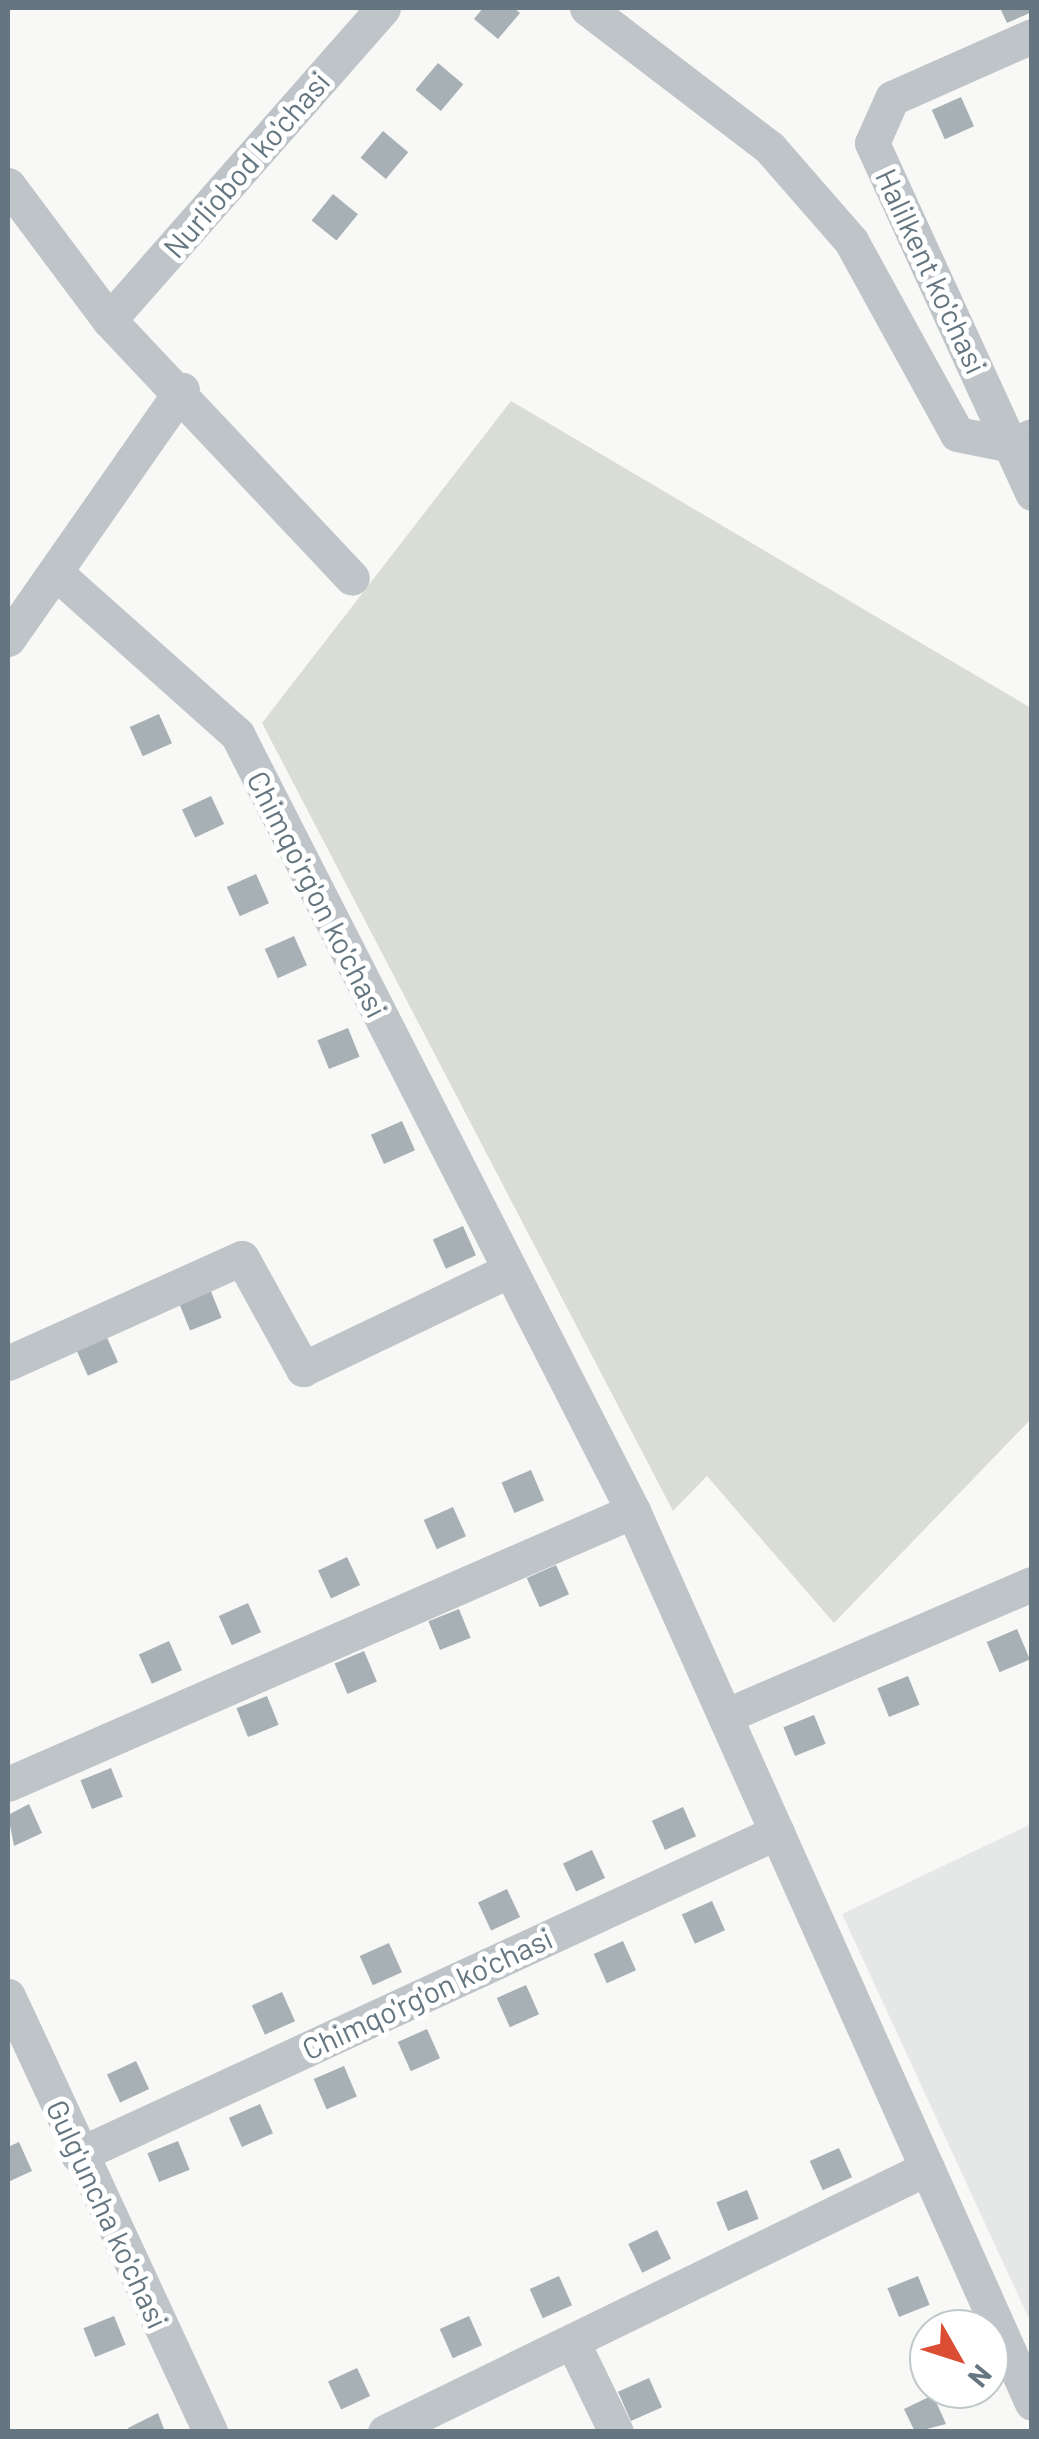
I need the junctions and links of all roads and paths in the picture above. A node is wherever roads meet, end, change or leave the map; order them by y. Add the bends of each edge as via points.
1 (383, 8) edge
2 (587, 8) edge
3 (1032, 36) edge
4 (8, 185) edge
5 (108, 320) junction
6 (182, 390) junction
7 (1022, 440) edge
8 (1032, 493) edge
9 (55, 572) junction
10 (352, 578) dead end
11 (8, 639) edge
12 (510, 1270) junction
13 (8, 1363) edge
14 (633, 1511) junction
15 (1032, 1584) edge
16 (725, 1716) junction
17 (8, 1784) edge
18 (776, 1832) junction
19 (8, 1996) edge
20 (78, 2155) junction
21 (927, 2168) junction
22 (572, 2340) junction
23 (1032, 2403) edge
24 (210, 2432) edge
25 (385, 2432) edge
26 (616, 2432) edge

1 - 5 street, Nurliobod ko'chasi
2 - 7 street, Halilkent ko'chasi via 770,148 851,242 957,434
3 - 7 street, Halilkent ko'chasi via 892,98 872,143
4 - 5 street
5 - 6 street
6 - 9 street
6 - 10 street
7 - 8 street, Halilkent ko'chasi
9 - 11 street
9 - 12 street, Chimqo'rg'on ko'chasi via 237,734
12 - 13 street via 303,1369 242,1258
12 - 14 street, Chimqo'rg'on ko'chasi
14 - 16 street, Chimqo'rg'on ko'chasi
14 - 17 street
15 - 16 street
16 - 18 street, Chimqo'rg'on ko'chasi
18 - 20 street, Chimqo'rg'on ko'chasi
18 - 21 street, Chimqo'rg'on ko'chasi
19 - 20 street, Gulg'uncha ko'chasi
20 - 24 street, Gulg'uncha ko'chasi
21 - 22 street
21 - 23 street, Chimqo'rg'on ko'chasi
22 - 25 street
22 - 26 street

